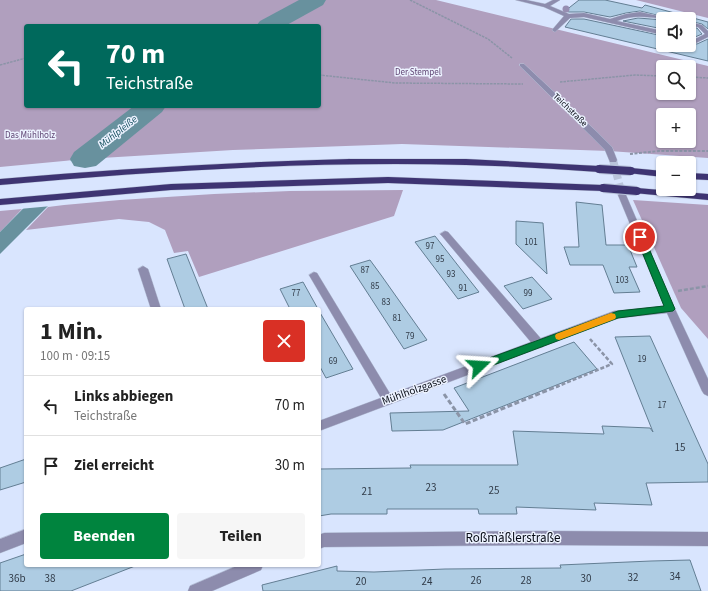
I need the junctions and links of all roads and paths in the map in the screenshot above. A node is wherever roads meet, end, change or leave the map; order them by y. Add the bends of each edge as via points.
1 (410, 0) edge
2 (519, 0) edge
3 (557, 0) edge
4 (546, 6) junction
5 (568, 16) junction
6 (656, 16) edge
7 (611, 21) junction
8 (696, 25) edge
9 (555, 30) dead end
10 (656, 31) edge
11 (708, 35) edge
12 (696, 41) edge
13 (24, 59) edge
14 (0, 65) edge
15 (522, 65) joint
16 (321, 75) edge
17 (656, 76) edge
18 (696, 78) edge
19 (708, 78) edge
20 (542, 84) junction
21 (708, 151) edge
22 (612, 158) joint
23 (656, 173) edge
24 (696, 176) edge
25 (708, 177) edge
26 (0, 182) edge
27 (622, 195) tunnel mouth
28 (708, 197) edge
29 (0, 202) edge
30 (445, 234) dead end
31 (143, 269) dead end
32 (314, 275) dead end
33 (708, 286) edge
34 (664, 293) junction
35 (155, 307) edge
36 (670, 309) junction
37 (580, 329) junction
38 (538, 344) junction
39 (435, 383) junction
40 (708, 391) edge
41 (388, 400) junction
42 (321, 425) edge
43 (24, 537) edge
44 (708, 539) edge
45 (321, 541) edge
46 (0, 546) edge
47 (251, 567) edge
48 (195, 591) edge

1 - 15 path via 488,39
2 - 4 street
3 - 4 street
4 - 5 street
5 - 7 street via 584,15
5 - 9 street
6 - 7 street via 643,13 622,16
7 - 10 street
8 - 11 street
11 - 12 street
13 - 14 path
15 - 20 street, Teichstraße
16 - 20 path via 348,80 428,84
17 - 20 path via 635,75
18 - 19 path
20 - 22 street, Teichstraße via 609,149
21 - 22 path via 659,151
23 - 26 highway, bridge via 467,162 323,162 192,167
24 - 25 highway
27 - 34 street
28 - 29 highway, bridge via 603,188 388,180 171,187
30 - 38 street
31 - 35 street
32 - 41 street
33 - 34 path
34 - 36 street
36 - 37 street, Mühlholzgasse via 618,314
36 - 40 street
37 - 38 street, Mühlholzgasse
37 - 39 path via 612,364 465,424
38 - 39 street, Mühlholzgasse
39 - 41 street, Mühlholzgasse
41 - 42 street, Mühlholzgasse
43 - 46 street
44 - 45 street, Roßmäßlerstraße
47 - 48 street

